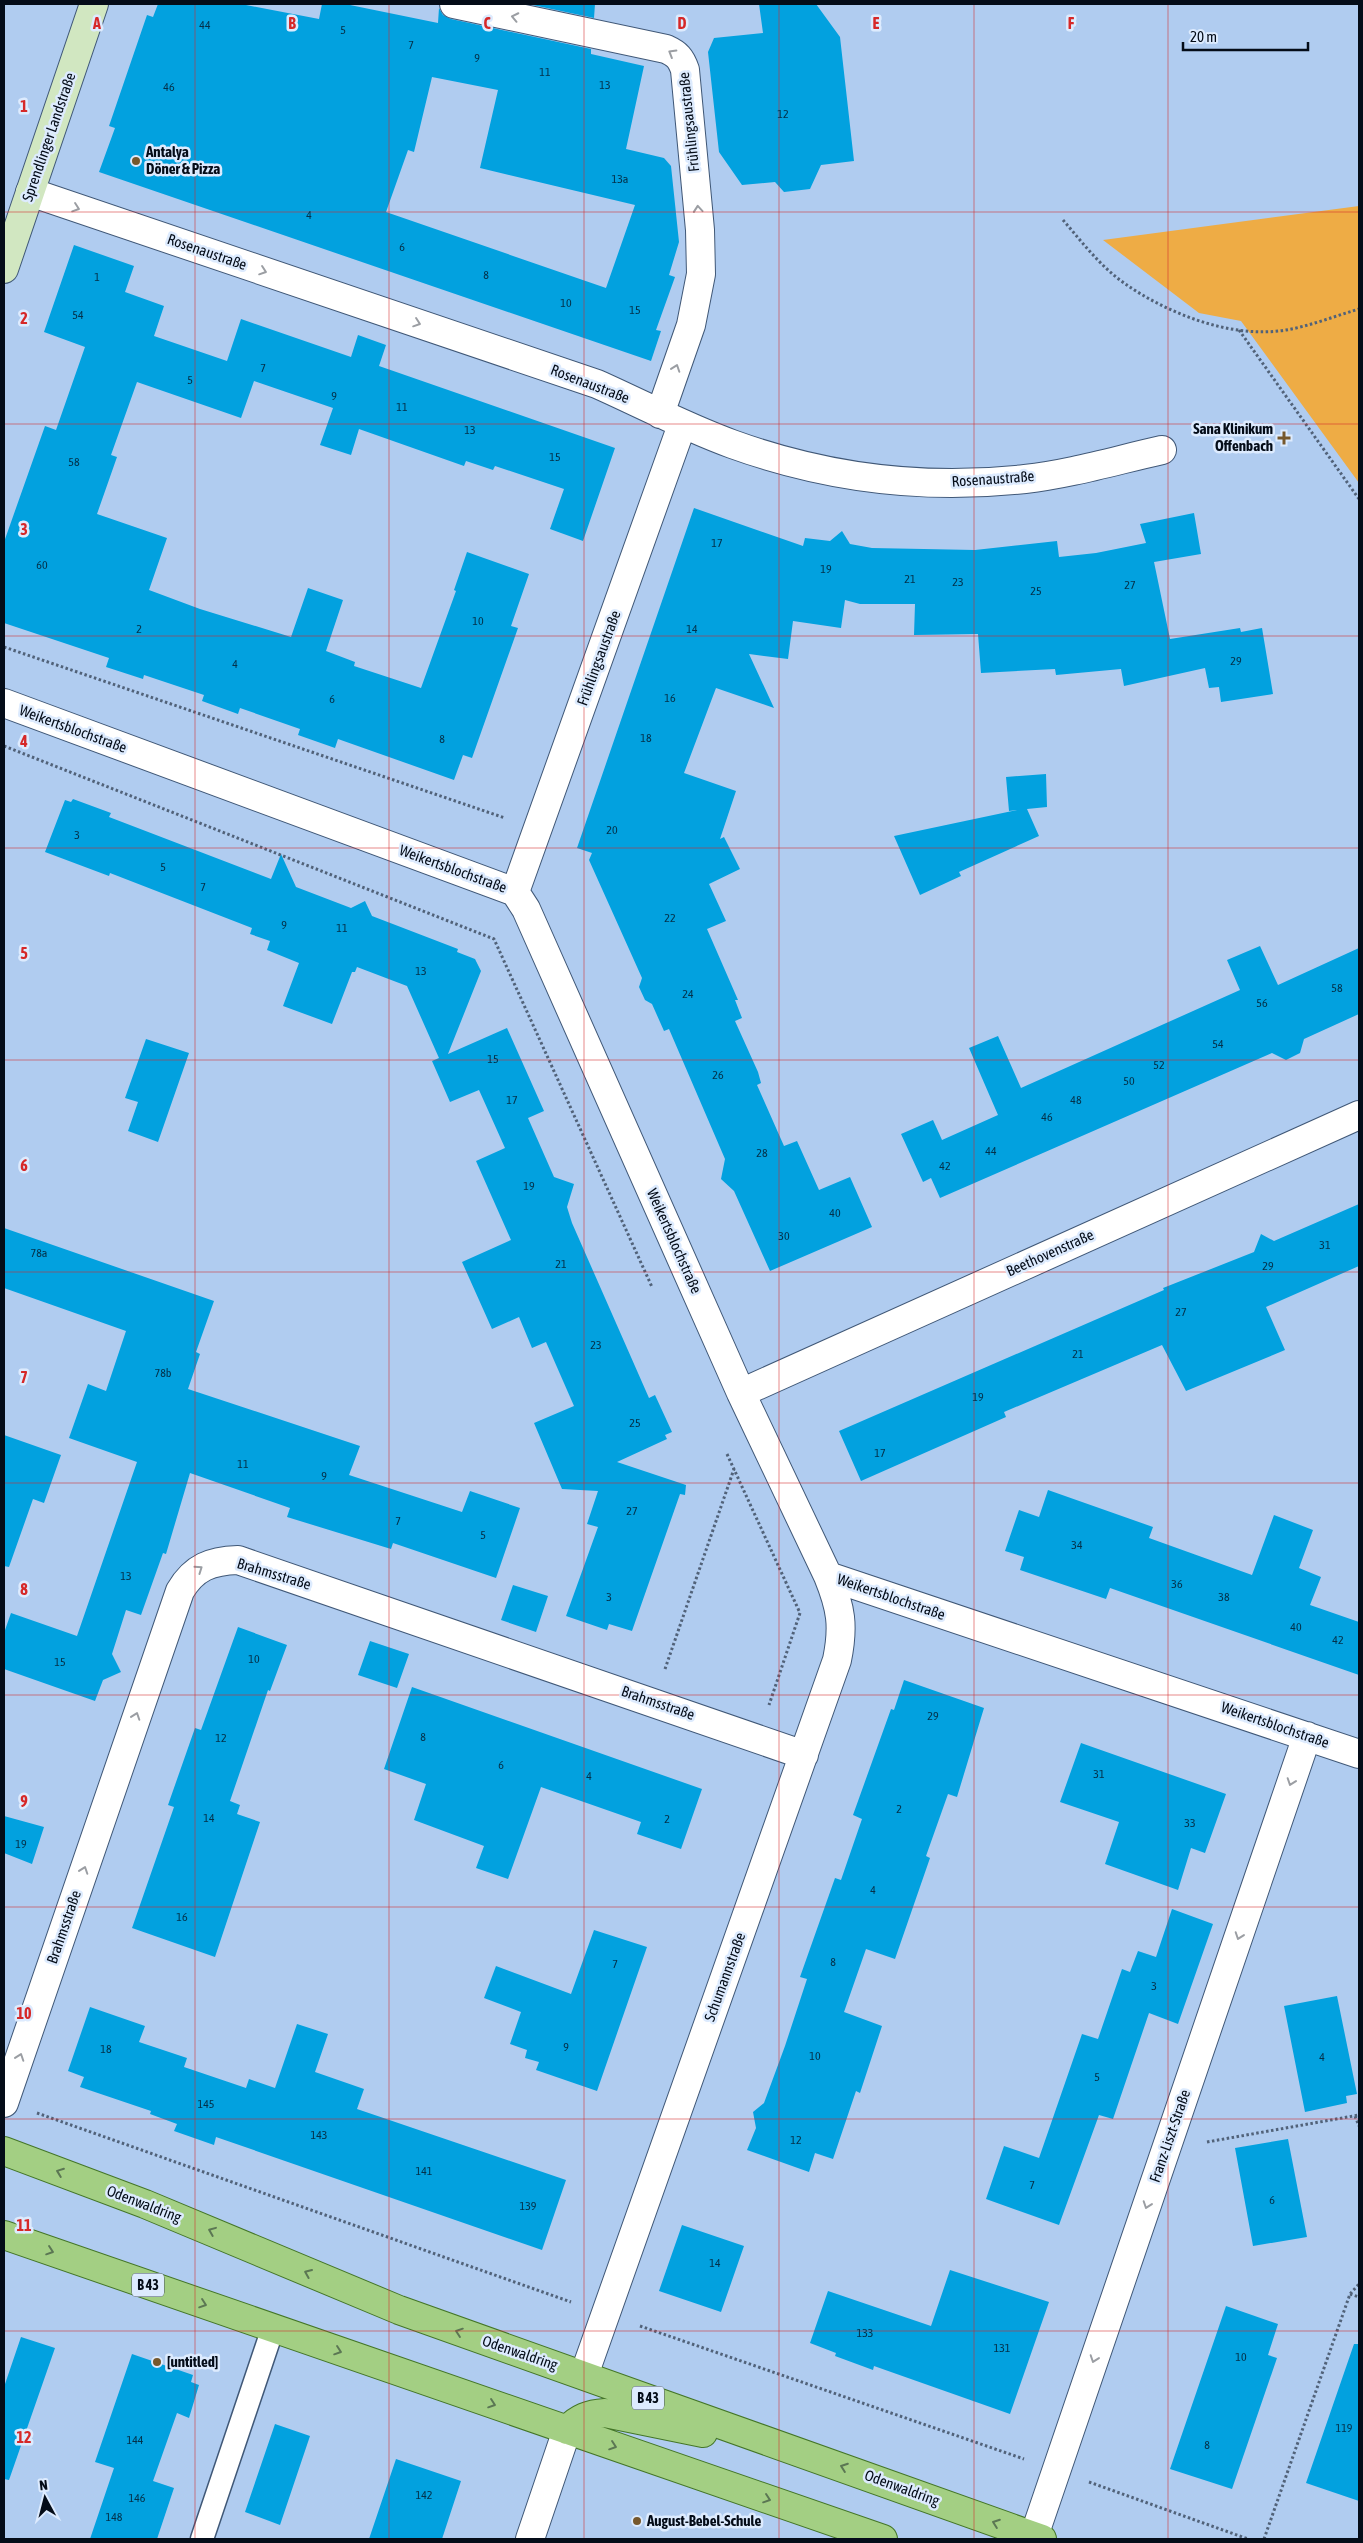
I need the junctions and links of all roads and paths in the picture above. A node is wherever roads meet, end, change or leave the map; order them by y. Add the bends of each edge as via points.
1 (94, 4) edge
2 (454, 4) edge
3 (30, 192) junction
4 (1063, 220) dead end
5 (4, 270) edge
6 (1359, 309) edge
7 (1238, 329) junction
8 (671, 420) junction
9 (1162, 450) dead end
10 (1359, 498) edge
11 (4, 647) edge
12 (4, 703) edge
13 (4, 746) edge
14 (538, 829) junction
15 (515, 892) junction
16 (1359, 1115) edge
17 (652, 1289) dead end
18 (741, 1393) junction
19 (726, 1451) dead end
20 (734, 1469) junction
21 (828, 1576) junction
22 (654, 1702) junction
23 (1307, 1736) junction
24 (758, 1738) junction
25 (1359, 1754) edge
26 (804, 1755) junction
27 (4, 2102) edge
28 (1357, 2116) edge
29 (1359, 2126) edge
30 (1166, 2149) junction
31 (4, 2151) edge
32 (4, 2235) edge
33 (1359, 2284) edge
34 (1350, 2294) junction
35 (1359, 2297) edge
36 (574, 2303) dead end
37 (637, 2325) dead end
38 (273, 2328) junction
39 (584, 2375) junction
40 (567, 2430) junction
41 (795, 2450) junction
42 (1056, 2471) junction
43 (1038, 2538) edge
44 (202, 2539) edge
45 (530, 2539) edge
46 (883, 2539) edge
47 (1248, 2539) edge
48 (1264, 2539) edge

1 - 3 main road, Sprendlinger Landstraße
8 -> 2 street, Frühlingsaustraße via 701,274 700,230 682,61 677,54 666,49
3 - 5 main road, Sprendlinger Landstraße
3 -> 8 street, Rosenaustraße via 597,384
4 - 7 path via 1096,258 1124,283 1191,317
6 - 7 path via 1286,330 1258,332
7 - 10 path
8 - 9 street, Rosenaustraße via 732,444 808,467 926,483 1026,479
8 - 14 street, Frühlingsaustraße
11 - 14 path
12 - 15 street, Weikertsblochstraße
13 - 17 path via 494,939
14 - 15 street, Frühlingsaustraße
15 - 18 street, Weikertsblochstraße via 526,909
16 - 18 street, Beethovenstraße
18 - 21 street, Weikertsblochstraße
19 - 20 path
20 - 22 path
20 - 24 path via 800,1614
21 - 23 street, Weikertsblochstraße
21 - 26 street, Schumannstraße via 838,1602 842,1638
22 - 24 street, Brahmsstraße
27 -> 22 street, Brahmsstraße via 180,1591 187,1578 204,1565 238,1560
23 - 25 street, Weikertsblochstraße
23 -> 30 street, Franz-Liszt-Straße
24 - 26 street, Brahmsstraße
26 - 39 street, Schumannstraße
27 - 36 path
28 - 29 path
28 - 30 path
30 -> 42 street, Franz-Liszt-Straße
39 -> 31 main road, Odenwaldring / B 43 via 399,2310 145,2204
32 -> 38 main road, B 43
33 - 34 path
34 - 35 path
34 - 48 path
37 - 42 path
38 -> 40 main road, B 43
38 - 44 lane
39 - 41 main road, Odenwaldring / B 43
40 - 41 main road via 589,2414 605,2412
40 - 45 street
40 -> 46 main road, B 43
43 -> 41 main road, Odenwaldring / B 43
42 - 43 street, Franz-Liszt-Straße
42 - 47 path

